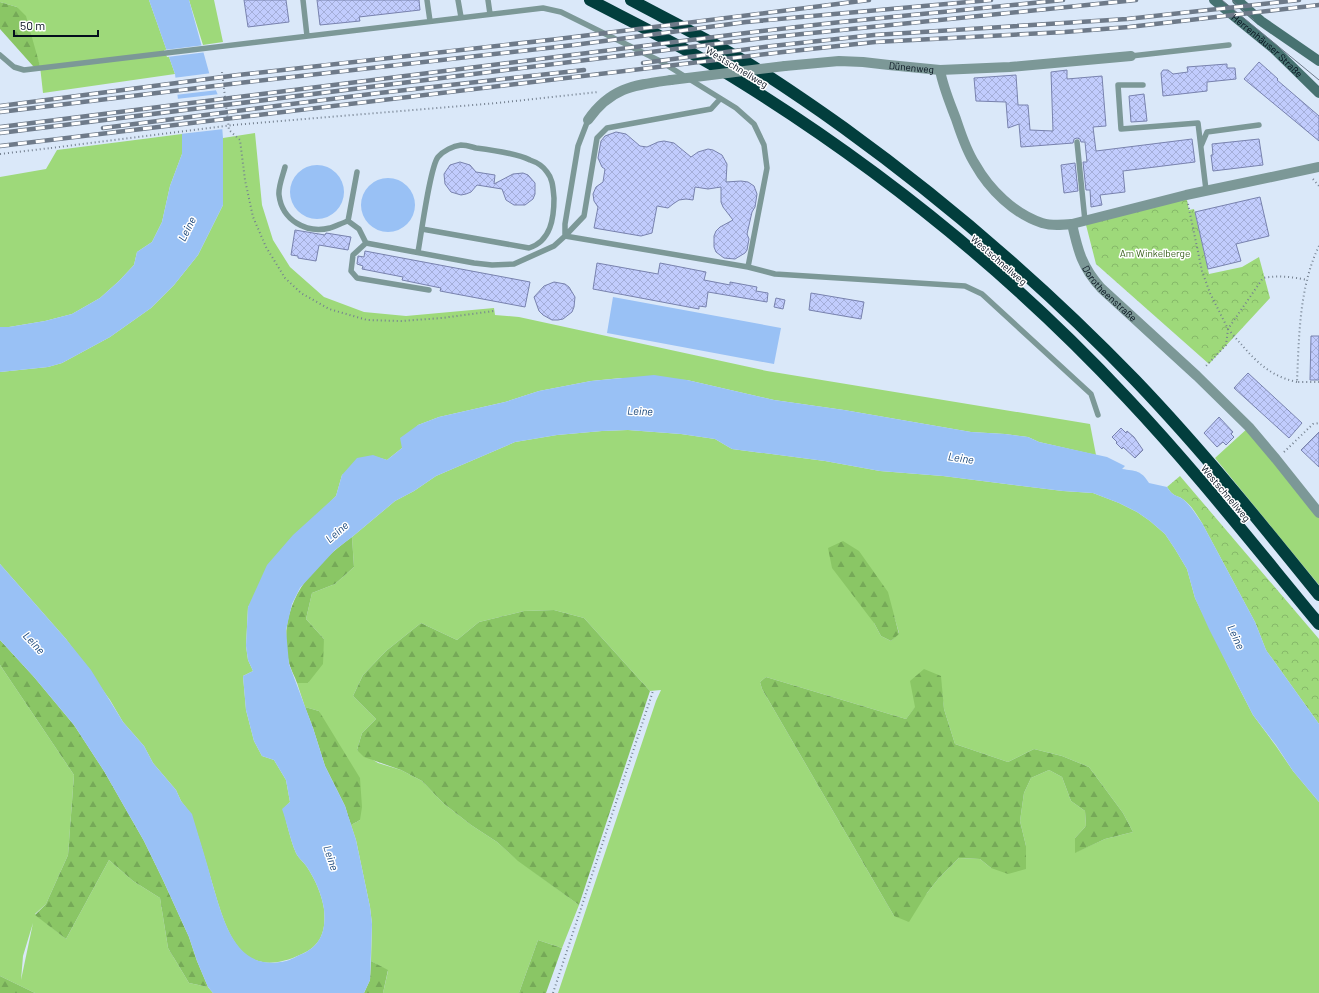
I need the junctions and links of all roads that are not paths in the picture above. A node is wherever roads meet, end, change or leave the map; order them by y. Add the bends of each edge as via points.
1 (303, 0) edge
2 (428, 0) edge
3 (458, 0) edge
4 (488, 0) edge
5 (590, 0) edge
6 (631, 0) edge
7 (1214, 0) edge
8 (1237, 0) edge
9 (490, 14) junction
10 (461, 17) junction
11 (430, 21) junction
12 (307, 36) junction
13 (1229, 45) dead end
14 (0, 55) edge
15 (1131, 56) joint
16 (1319, 62) edge
17 (940, 70) junction
18 (1143, 84) dead end
19 (1319, 93) edge
20 (720, 99) junction
21 (588, 120) joint
22 (1259, 125) dead end
23 (1077, 142) dead end
24 (1201, 146) junction
25 (285, 167) dead end
26 (1319, 167) edge
27 (357, 172) dead end
28 (1206, 190) junction
29 (348, 221) junction
30 (1085, 221) junction
31 (1072, 224) junction
32 (422, 229) junction
33 (565, 236) junction
34 (366, 243) junction
35 (529, 248) junction
36 (418, 252) junction
37 (531, 257) junction
38 (748, 268) junction
39 (429, 290) dead end
40 (1098, 415) dead end
41 (1319, 513) edge
42 (1319, 595) edge
43 (1319, 624) edge

1 - 12 lane
2 - 11 lane
3 - 10 lane
4 - 9 lane
5 - 43 highway, Westschnellweg via 742,83 810,127 875,173 950,233 1077,347 1126,397 1173,448
6 - 42 highway, Westschnellweg via 749,64 821,112 886,158 1027,275 1138,383 1186,436
7 - 19 street, Herrenhäuser Straße via 1274,50
8 - 16 street, Herrenhäuser Straße
9 - 10 lane
9 - 20 lane via 543,8 561,12 660,61
10 - 11 lane
11 - 12 lane
12 - 14 lane via 33,70 14,67
13 - 15 lane, Dünenweg
15 - 17 street, Dünenweg via 1010,67
17 - 21 street, Dünenweg, bridge via 839,60 638,84 606,100
17 - 31 street via 965,145 986,181 1009,205 1023,215 1043,223
18 - 24 lane via 1118,85 1121,129 1198,123
20 - 33 lane via 711,109 607,128 597,138 584,216
20 - 38 lane via 736,108 754,124 764,145 767,168
21 - 33 lane via 578,146 572,176
22 - 24 lane via 1207,132
23 - 30 lane
24 - 28 lane
25 - 29 lane via 279,194 285,213 295,223 311,229 330,228
26 - 28 street
27 - 29 lane
28 - 30 street
29 - 34 lane via 359,229
30 - 31 street
31 - 41 street, Dorotheenstraße via 1082,260 1101,288 1197,376 1248,427
32 - 35 lane
32 - 35 lane via 437,158 448,149 461,145 492,150 539,164 552,180 554,214 551,226 542,240
32 - 36 lane
33 - 37 lane via 554,246
33 - 38 lane
34 - 36 lane
34 - 39 lane via 353,255 351,271 357,278
35 - 37 lane
36 - 37 lane via 492,265 514,264
38 - 40 lane via 775,274 965,286 982,294 1091,394

